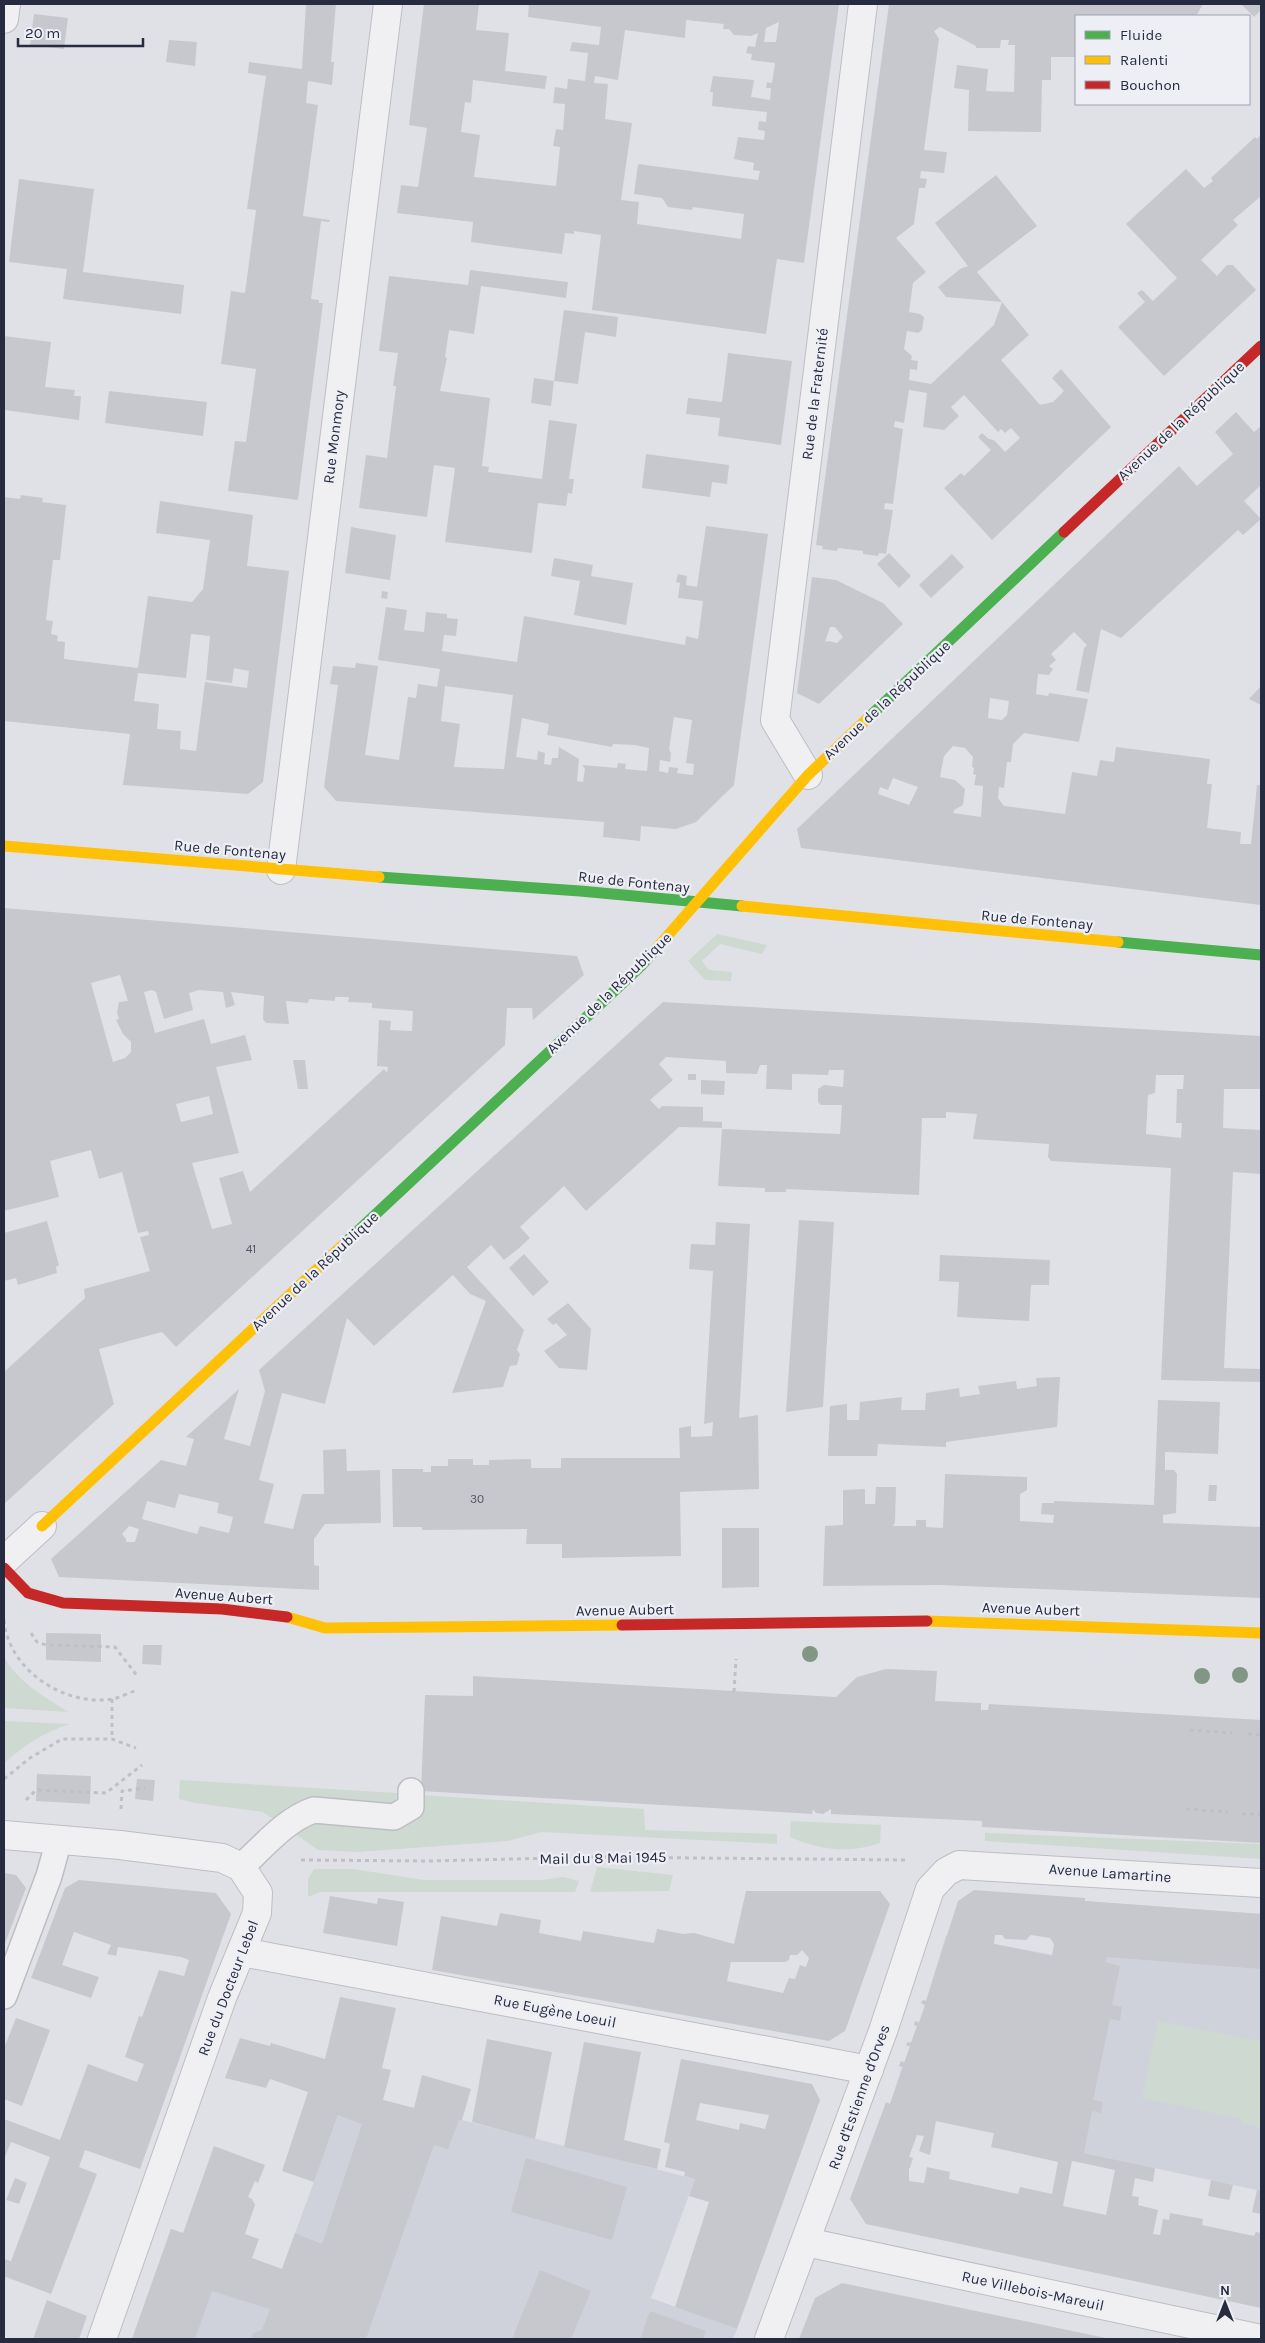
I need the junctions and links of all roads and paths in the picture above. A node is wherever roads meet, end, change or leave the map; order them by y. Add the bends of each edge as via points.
1 (6, 4) edge
2 (388, 4) edge
3 (863, 4) edge
4 (4, 19) edge
5 (1261, 346) edge
6 (808, 775) junction
7 (4, 846) edge
8 (281, 870) junction
9 (697, 904) junction
10 (1261, 955) edge
11 (42, 1526) joint
12 (4, 1561) edge
13 (4, 1568) edge
14 (4, 1620) edge
15 (4, 1631) edge
16 (1261, 1633) edge
17 (46, 1645) dead end
18 (737, 1653) dead end
19 (138, 1677) dead end
20 (138, 1690) dead end
21 (734, 1692) dead end
22 (112, 1699) junction
23 (1190, 1730) dead end
24 (1232, 1733) dead end
25 (1248, 1734) dead end
26 (1261, 1734) edge
27 (112, 1740) junction
28 (136, 1748) dead end
29 (142, 1765) dead end
30 (4, 1780) edge
31 (145, 1788) dead end
32 (36, 1790) dead end
33 (122, 1791) dead end
34 (411, 1791) dead end
35 (1186, 1809) dead end
36 (1228, 1812) dead end
37 (1242, 1814) dead end
38 (1261, 1814) edge
39 (4, 1835) edge
40 (59, 1840) junction
41 (292, 1859) dead end
42 (912, 1860) dead end
43 (959, 1865) joint
44 (241, 1867) junction
45 (1261, 1883) edge
46 (242, 1952) junction
47 (4, 1996) edge
48 (869, 2070) junction
49 (806, 2242) junction
50 (1232, 2336) edge
51 (102, 2339) edge
52 (769, 2339) edge
53 (1261, 2339) edge

1 - 4 street
2 - 8 street, Rue Monmory
3 - 6 street, Rue de la Fraternité via 775,720
5 - 6 street, Avenue de la République
6 - 9 street, Avenue de la République
7 - 8 street, Rue de Fontenay
8 - 9 street, Rue de Fontenay via 580,891
9 - 10 street, Rue de Fontenay
9 - 11 street, Avenue de la République via 642,965
11 - 12 street, Avenue de la République
13 - 16 street, Avenue Aubert via 28,1593 63,1603 222,1609 281,1615 325,1628 939,1621
14 - 15 path
15 - 22 path via 21,1663 44,1683 74,1697
17 - 19 path via 115,1647
18 - 21 path
20 - 22 path
22 - 27 path
23 - 24 path
25 - 26 path
27 - 28 path
27 - 30 path via 62,1740 30,1758
29 - 32 path via 106,1793
31 - 33 path
34 - 44 lane via 411,1807 394,1817 314,1810 305,1812
35 - 36 path
37 - 38 path
39 - 40 street
40 - 44 street via 222,1858
40 - 47 lane via 49,1876
41 - 42 path, Mail du 8 Mai 1945 via 431,1861 594,1856
43 - 45 street, Avenue Lamartine
43 - 48 street, Rue d'Estienne d'Orves via 946,1872 930,1889
44 - 46 street, Rue du Docteur Lebel via 258,1892 257,1913
46 - 48 street, Rue Eugène Loeuil
46 - 51 street, Rue du Docteur Lebel via 222,1998
48 - 49 street, Rue d'Estienne d'Orves
49 - 50 street, Rue Villebois-Mareuil
49 - 52 street, Rue d'Estienne d'Orves
50 - 53 street, Rue Villebois-Mareuil

